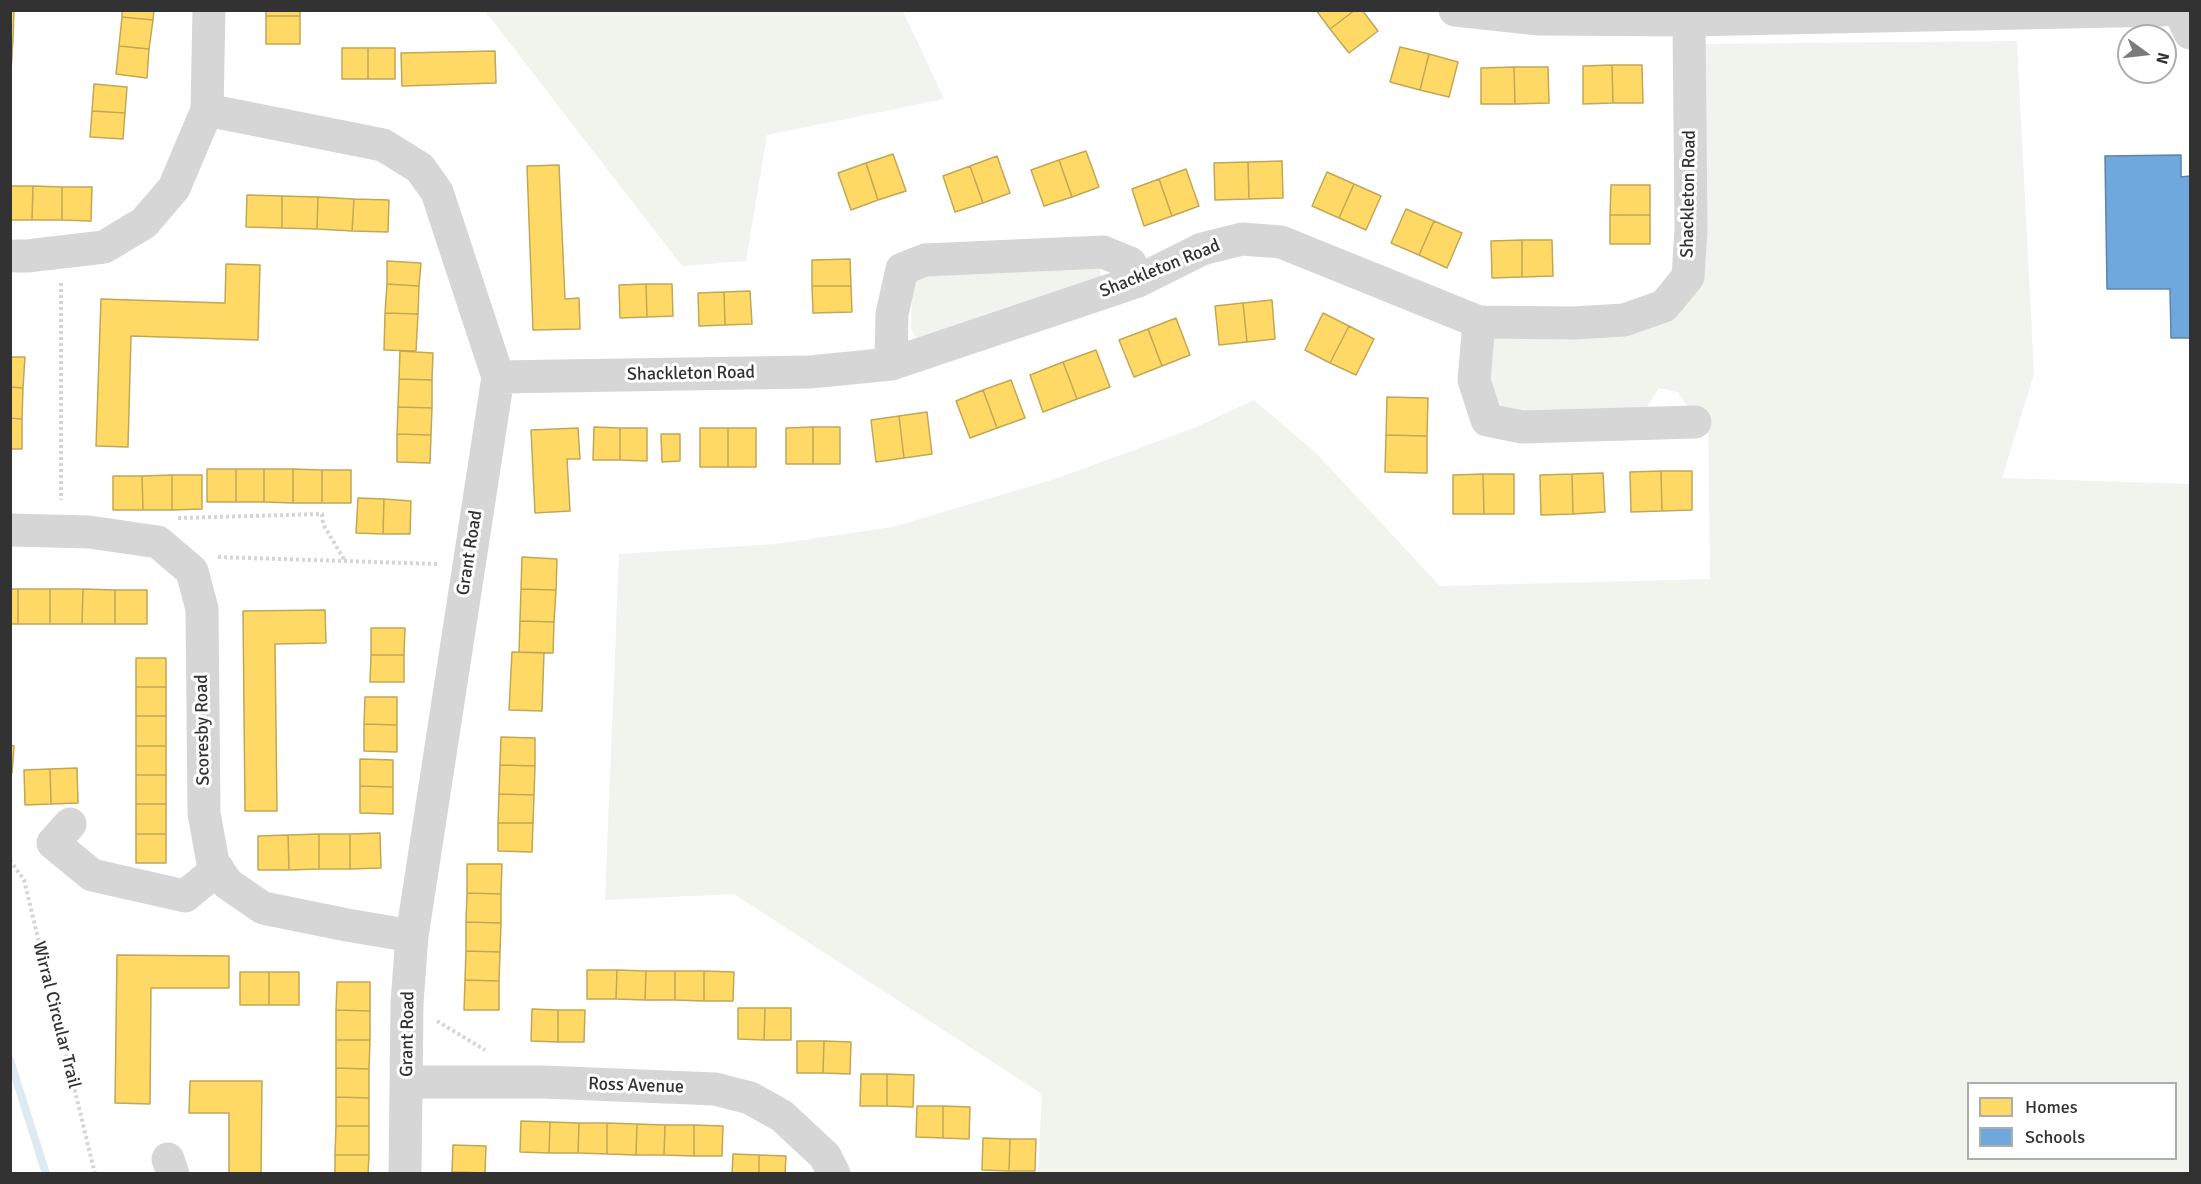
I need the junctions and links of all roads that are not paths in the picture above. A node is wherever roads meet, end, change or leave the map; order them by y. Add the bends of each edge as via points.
1 (209, 10) edge
2 (1455, 10) edge
3 (2164, 10) edge
4 (2179, 10) edge
5 (2057, 12) edge
6 (1794, 14) edge
7 (1689, 20) junction
8 (2190, 33) edge
9 (207, 110) junction
10 (10, 256) edge
11 (1138, 280) junction
12 (1479, 322) junction
13 (891, 364) junction
14 (498, 377) junction
15 (1695, 422) dead end
16 (10, 530) edge
17 (70, 824) dead end
18 (218, 869) junction
19 (412, 936) junction
20 (406, 1082) junction
21 (405, 1173) edge
22 (834, 1173) edge

1 - 9 street
2 - 7 street via 1539,19
3 - 5 street
4 - 8 street
5 - 6 street
6 - 7 street
7 - 12 street, Shackleton Road via 1688,277 1664,306 1624,320
9 - 10 street via 174,188 144,223 104,247
9 - 14 street, Grant Road via 383,145 420,168 437,192
11 - 12 street, Shackleton Road via 1202,249 1242,239 1281,242
11 - 13 street, Shackleton Road
11 - 13 street via 1130,263 1103,252 925,260 902,269 892,314
12 - 15 street via 1474,380 1487,420 1522,427
13 - 14 street, Shackleton Road via 810,372
14 - 19 street, Grant Road
16 - 18 street, Scoresby Road via 90,532 158,542 192,571 202,609 204,813 213,862
17 - 18 street via 53,843 92,875 185,896
18 - 19 street, Scoresby Road via 228,884 263,908
19 - 20 street, Grant Road
20 - 21 street, Grant Road
20 - 22 street, Ross Avenue via 543,1082 715,1089 750,1098 782,1116 825,1156

